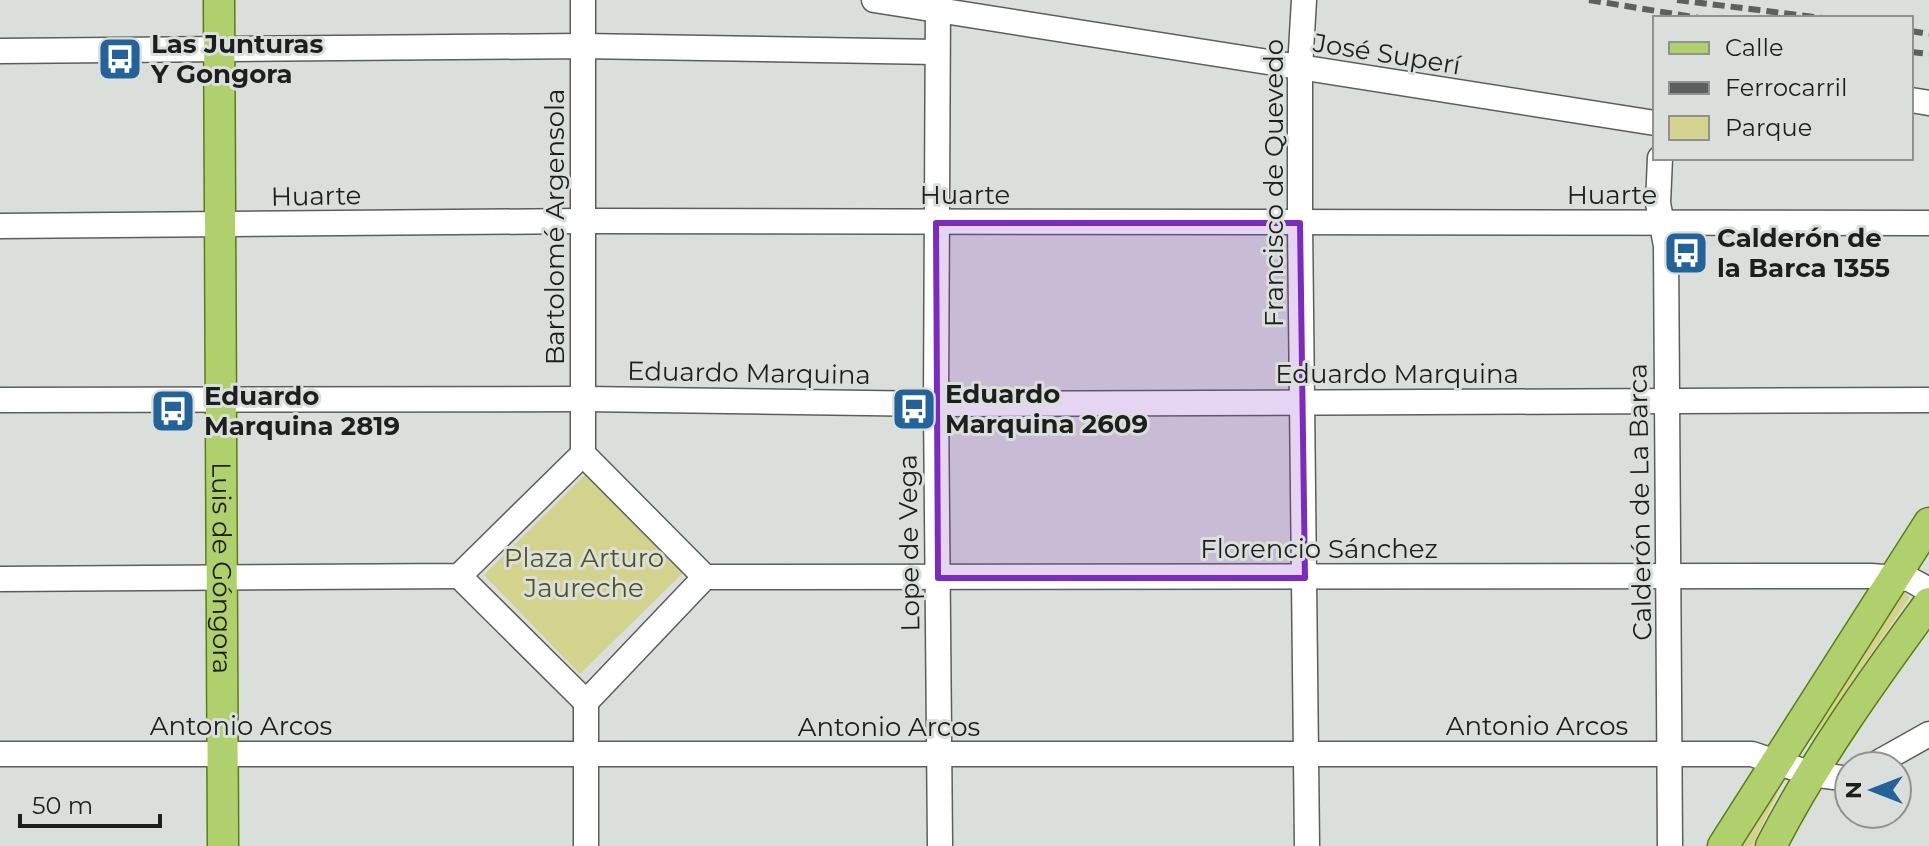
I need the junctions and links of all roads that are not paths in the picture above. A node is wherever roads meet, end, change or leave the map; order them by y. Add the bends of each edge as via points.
1 (219, 0) edge
2 (583, 0) edge
3 (874, 0) edge
4 (1304, 0) edge
5 (938, 5) edge
6 (582, 46) junction
7 (220, 50) junction
8 (0, 51) edge
9 (936, 52) junction
10 (1300, 68) junction
11 (1653, 123) edge
12 (1660, 160) edge
13 (582, 221) junction
14 (936, 223) junction
15 (1300, 223) junction
16 (1662, 223) junction
17 (1929, 223) edge
18 (0, 226) edge
19 (220, 226) junction
20 (584, 399) junction
21 (0, 400) edge
22 (1929, 400) edge
23 (1303, 401) junction
24 (222, 402) junction
25 (1667, 402) junction
26 (936, 404) junction
27 (583, 454) junction
28 (1929, 523) edge
29 (1669, 575) junction
30 (459, 576) junction
31 (1896, 576) junction
32 (705, 577) junction
33 (938, 578) junction
34 (1305, 578) junction
35 (0, 579) edge
36 (222, 579) junction
37 (1929, 590) edge
38 (1929, 603) edge
39 (586, 702) junction
40 (1929, 734) edge
41 (1900, 750) edge
42 (0, 754) edge
43 (221, 754) junction
44 (1307, 754) junction
45 (1669, 754) junction
46 (586, 755) junction
47 (938, 755) junction
48 (1776, 761) junction
49 (1812, 774) junction
50 (1833, 777) edge
51 (1833, 787) edge
52 (1791, 808) junction
53 (1671, 845) edge
54 (223, 846) edge
55 (586, 846) edge
56 (940, 846) edge
57 (1307, 846) edge
58 (1723, 846) edge
59 (1771, 846) edge

1 - 7 main road, Luis de Góngora
2 - 6 street, Bartolomé Argensola
3 - 5 street, José Superí
4 - 10 street, Francisco de Quevedo
5 - 9 street, Lope de Vega
5 - 10 street, José Superí
6 - 7 street
6 - 9 street
6 - 13 street, Bartolomé Argensola
7 - 8 street
7 - 19 main road, Luis de Góngora
9 - 14 street, Lope de Vega
10 - 11 street, José Superí
10 - 15 street, Francisco de Quevedo
12 - 16 street, Calderón de La Barca
13 - 14 street, Huarte
13 - 19 street, Huarte
13 - 20 street, Bartolomé Argensola
14 - 15 street, Huarte
14 - 26 street, Lope de Vega
15 - 16 street, Huarte
15 - 23 street, Francisco de Quevedo
16 - 17 street, Huarte
16 - 25 street, Calderón de La Barca
18 - 19 street, Huarte
19 - 24 main road, Luis de Góngora
20 - 24 street, Eduardo Marquina
20 - 26 street, Eduardo Marquina
20 - 27 street, Bartolomé Argensola
21 - 24 street, Eduardo Marquina
22 - 25 street, Eduardo Marquina
23 - 25 street, Eduardo Marquina
23 - 26 street, Eduardo Marquina
23 - 34 street, Francisco de Quevedo
24 - 36 main road, Luis de Góngora
25 - 29 street, Calderón de La Barca
26 - 33 street, Lope de Vega
27 - 30 street
27 - 32 street
28 - 31 main road
29 - 31 street, Florencio Sánchez
29 - 34 street, Florencio Sánchez
29 - 45 street, Calderón de La Barca
30 - 36 street
30 - 39 street
31 - 37 street, Florencio Sánchez
31 - 48 main road
32 - 33 street, Florencio Sánchez
32 - 39 street
33 - 34 street, Florencio Sánchez
33 - 47 street, Lope de Vega
34 - 44 street, Francisco de Quevedo
35 - 36 street
36 - 43 main road, Luis de Góngora
38 - 49 main road
39 - 46 street
40 - 41 street
42 - 43 street, Antonio Arcos
43 - 46 street, Antonio Arcos
43 - 54 main road, Luis de Góngora
44 - 45 street, Antonio Arcos
44 - 47 street, Antonio Arcos
44 - 57 street, Francisco de Quevedo
45 - 48 street, Antonio Arcos via 1752,754
45 - 53 street, Calderón de La Barca
46 - 47 street, Antonio Arcos
46 - 55 street
47 - 56 street, Lope de Vega
48 - 49 street, Antonio Arcos
48 - 58 main road
49 - 50 street, Antonio Arcos
49 - 52 main road
51 - 52 street
52 - 59 main road

